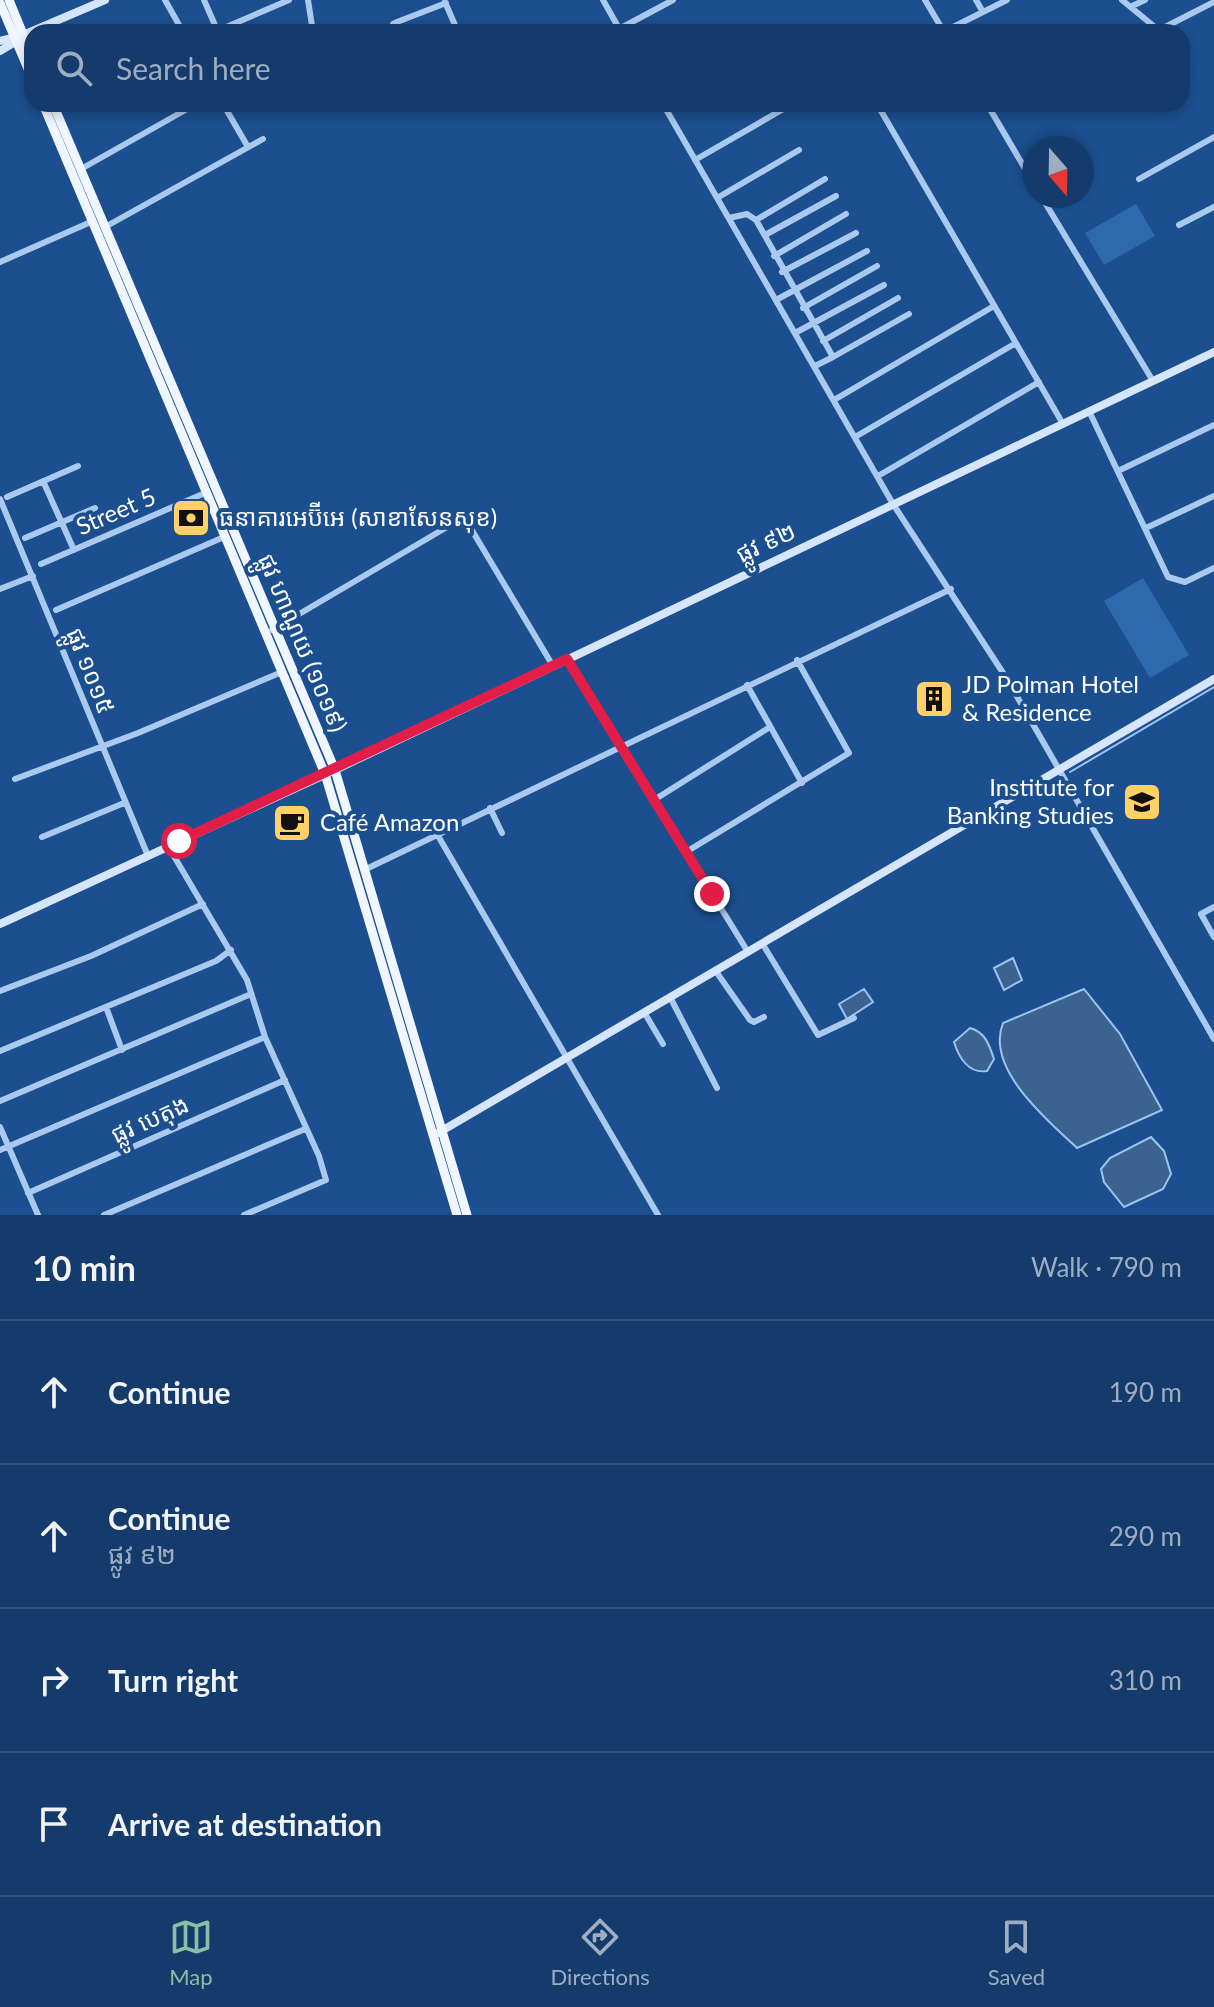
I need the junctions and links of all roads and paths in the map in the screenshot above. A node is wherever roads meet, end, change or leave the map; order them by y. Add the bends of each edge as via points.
1 (9, 0) edge
2 (105, 0) edge
3 (165, 0) edge
4 (204, 0) edge
5 (289, 0) edge
6 (308, 0) edge
7 (603, 0) edge
8 (673, 0) edge
9 (925, 0) edge
10 (976, 0) edge
11 (1007, 0) edge
12 (1122, 0) edge
13 (1145, 0) edge
14 (445, 2) edge
15 (1214, 2) edge
16 (0, 3) edge
17 (1132, 6) junction
18 (983, 12) junction
19 (50, 24) edge
20 (178, 24) edge
21 (215, 24) edge
22 (234, 24) edge
23 (312, 24) edge
24 (393, 24) edge
25 (455, 24) edge
26 (617, 24) edge
27 (631, 24) edge
28 (938, 24) edge
29 (959, 24) edge
30 (1149, 24) edge
31 (1171, 24) edge
32 (24, 35) edge
33 (18, 38) junction
34 (0, 41) edge
35 (24, 46) edge
36 (0, 51) edge
37 (24, 55) edge
38 (47, 112) edge
39 (56, 112) edge
40 (182, 112) edge
41 (228, 112) edge
42 (668, 112) edge
43 (778, 112) edge
44 (882, 112) edge
45 (992, 112) edge
46 (1214, 137) edge
47 (263, 139) dead end
48 (248, 147) junction
49 (799, 150) dead end
50 (695, 160) junction
51 (1022, 164) edge
52 (77, 170) junction
53 (825, 179) dead end
54 (1139, 179) dead end
55 (836, 196) dead end
56 (717, 198) junction
57 (1214, 207) edge
58 (1048, 208) edge
59 (846, 214) dead end
60 (729, 218) junction
61 (756, 220) junction
62 (93, 221) junction
63 (1179, 225) dead end
64 (105, 227) junction
65 (856, 233) dead end
66 (765, 235) junction
67 (867, 251) dead end
68 (774, 256) junction
69 (0, 262) edge
70 (877, 266) dead end
71 (782, 272) junction
72 (884, 285) dead end
73 (793, 290) junction
74 (898, 298) dead end
75 (776, 300) junction
76 (994, 306) junction
77 (803, 308) junction
78 (909, 314) dead end
79 (812, 322) junction
80 (795, 333) junction
81 (823, 341) junction
82 (1016, 343) junction
83 (1214, 352) edge
84 (833, 357) junction
85 (815, 366) junction
86 (1153, 381) junction
87 (1039, 382) junction
88 (834, 400) junction
89 (1089, 411) junction
90 (1063, 424) junction
91 (1214, 425) edge
92 (855, 437) junction
93 (78, 466) dead end
94 (1118, 471) junction
95 (878, 476) junction
96 (43, 481) junction
97 (205, 493) junction
98 (1214, 496) edge
99 (4, 498) edge
100 (893, 504) junction
101 (95, 508) dead end
102 (9, 519) junction
103 (61, 522) junction
104 (0, 523) edge
105 (1146, 528) junction
106 (224, 537) junction
107 (25, 538) dead end
108 (74, 550) junction
109 (41, 564) dead end
110 (1214, 568) edge
111 (33, 576) junction
112 (0, 589) edge
113 (951, 589) junction
114 (56, 610) dead end
115 (270, 631) junction
116 (567, 659) junction
117 (797, 660) junction
118 (553, 666) junction
119 (282, 672) junction
120 (1214, 679) edge
121 (747, 685) junction
122 (770, 727) junction
123 (102, 746) junction
124 (621, 746) junction
125 (1057, 770) junction
126 (330, 772) junction
127 (15, 779) dead end
128 (802, 783) junction
129 (654, 800) junction
130 (124, 803) junction
131 (490, 808) junction
132 (502, 833) dead end
133 (437, 834) junction
134 (42, 837) dead end
135 (168, 846) junction
136 (686, 852) junction
137 (148, 856) junction
138 (362, 872) junction
139 (203, 904) junction
140 (1214, 907) edge
141 (0, 924) edge
142 (1214, 937) edge
143 (762, 943) junction
144 (231, 950) junction
145 (748, 952) junction
146 (715, 970) junction
147 (0, 991) edge
148 (251, 994) junction
149 (670, 997) junction
150 (106, 1007) junction
151 (644, 1012) junction
152 (764, 1017) dead end
153 (854, 1018) dead end
154 (265, 1037) junction
155 (1214, 1039) edge
156 (663, 1044) dead end
157 (122, 1050) junction
158 (0, 1051) edge
159 (567, 1058) junction
160 (285, 1080) junction
161 (717, 1088) dead end
162 (598, 1092) dead end
163 (587, 1095) junction
164 (0, 1101) edge
165 (0, 1127) edge
166 (305, 1129) junction
167 (438, 1133) junction
168 (8, 1147) junction
169 (0, 1150) edge
170 (28, 1193) junction
171 (38, 1215) edge
172 (104, 1215) edge
173 (244, 1215) edge
174 (457, 1215) edge
175 (467, 1215) edge
176 (658, 1215) edge

1 - 33 main road
2 - 19 main road
3 - 20 street
4 - 21 street
5 - 22 street
6 - 23 street
7 - 26 street
8 - 27 street
9 - 28 street
10 - 18 street
11 - 18 street
12 - 17 street
13 - 17 street
14 - 24 street
14 - 25 street
15 - 31 street
16 - 33 main road
17 - 30 street
18 - 29 street
32 - 33 main road
33 - 34 main road
33 - 35 main road
33 - 36 main road
33 - 37 main road
38 - 52 main road, ផ្លូវ ហាណូយ (១០១៩)
39 - 52 main road, ផ្លូវ ហាណូយ (១០១៩)
40 - 52 street
41 - 48 street
42 - 50 street
43 - 50 street
44 - 76 street
45 - 51 street
46 - 54 street
47 - 48 street
48 - 64 street
49 - 56 street
50 - 56 street
52 - 62 main road, ផ្លូវ ហាណូយ (១០១៩)
52 - 64 main road, ផ្លូវ ហាណូយ (១០១៩)
53 - 61 street
55 - 66 street
56 - 60 street
57 - 63 street
58 - 86 street
59 - 68 street
60 - 61 street via 747,214
60 - 75 street
61 - 66 street
62 - 69 street
62 - 97 main road, ផ្លូវ ហាណូយ (១០១៩)
64 - 115 main road, ផ្លូវ ហាណូយ (១០១៩)
65 - 71 street
66 - 68 street
67 - 73 street
68 - 71 street
70 - 77 street
71 - 73 street
72 - 79 street
73 - 75 street
73 - 77 street
74 - 81 street
75 - 80 street
76 - 82 street
76 - 88 street
77 - 79 street
78 - 84 street
79 - 80 street
79 - 81 street
80 - 85 street
81 - 84 street
82 - 87 street
82 - 92 street
83 - 86 main road, ផ្លូវ ៩២
84 - 85 street
85 - 88 street
86 - 89 main road, ផ្លូវ ៩២
87 - 90 street
87 - 95 street
88 - 92 street
89 - 90 main road, ផ្លូវ ៩២
89 - 94 street
90 - 100 main road, ផ្លូវ ៩២
91 - 94 street
92 - 95 street
93 - 96 street
94 - 105 street
95 - 100 street
96 - 99 street
96 - 103 street
97 - 106 main road, ផ្លូវ ហាណូយ (១០១៩)
97 - 108 street, Street 5
98 - 105 street
99 - 102 street, ផ្លូវ ១០១៥
100 - 113 street
100 - 116 main road, ផ្លូវ ៩២
101 - 103 street
102 - 104 street
102 - 111 street, ផ្លូវ ១០១៥
103 - 107 street
103 - 108 street
105 - 110 street via 1168,577 1185,582
106 - 114 street
106 - 115 main road, ផ្លូវ ហាណូយ (១០១៩)
108 - 109 street, Street 5
111 - 112 street
111 - 123 street, ផ្លូវ ១០១៥
113 - 117 street
113 - 125 street
115 - 118 street via 464,517
115 - 119 main road, ផ្លូវ ហាណូយ (១០១៩)
115 - 126 main road, ផ្លូវ ហាណូយ (១០១៩)
116 - 118 main road, ផ្លូវ ៩២
116 - 124 street
117 - 121 street
117 - 128 street via 849,753
118 - 126 main road, ផ្លូវ ៩២
119 - 123 street
119 - 126 main road, ផ្លូវ ហាណូយ (១០១៩)
120 - 125 main road
121 - 122 street
121 - 124 street
122 - 128 street
122 - 129 street
123 - 127 street
123 - 130 street, ផ្លូវ ១០១៥
124 - 129 street
124 - 131 street
125 - 143 main road
125 - 155 street
126 - 135 main road, ផ្លូវ ៩២
126 - 138 main road, ផ្លូវ ហាណូយ (១០១៩)
128 - 136 street
129 - 136 street
130 - 134 street
130 - 137 street, ផ្លូវ ១០១៥
131 - 132 street
131 - 133 street
133 - 138 street
133 - 159 street
135 - 137 main road, ផ្លូវ ៩២
135 - 139 street
136 - 145 street
137 - 141 main road, ផ្លូវ ៩២
138 - 167 main road, ផ្លូវ ហាណូយ (១០១៩)
139 - 144 street
139 - 147 street
140 - 142 street via 1201,914
143 - 145 main road
143 - 153 street via 818,1035
144 - 148 street
144 - 150 street
145 - 146 main road
146 - 149 main road
146 - 152 street via 750,1020
148 - 154 street
148 - 157 street
149 - 151 main road
149 - 161 street
150 - 157 street
150 - 158 street
151 - 156 street
151 - 159 main road
154 - 160 street
154 - 168 street
157 - 164 street
159 - 163 street
159 - 167 main road
160 - 166 street
160 - 170 street, ផ្លូវ បេតុង
162 - 163 street
163 - 176 street
165 - 168 street
166 - 172 street
166 - 173 street via 326,1180
167 - 174 main road, ផ្លូវ ហាណូយ (១០១៩)
167 - 175 main road, ផ្លូវ ហាណូយ (១០១៩)
168 - 169 street
168 - 170 street
170 - 171 street

